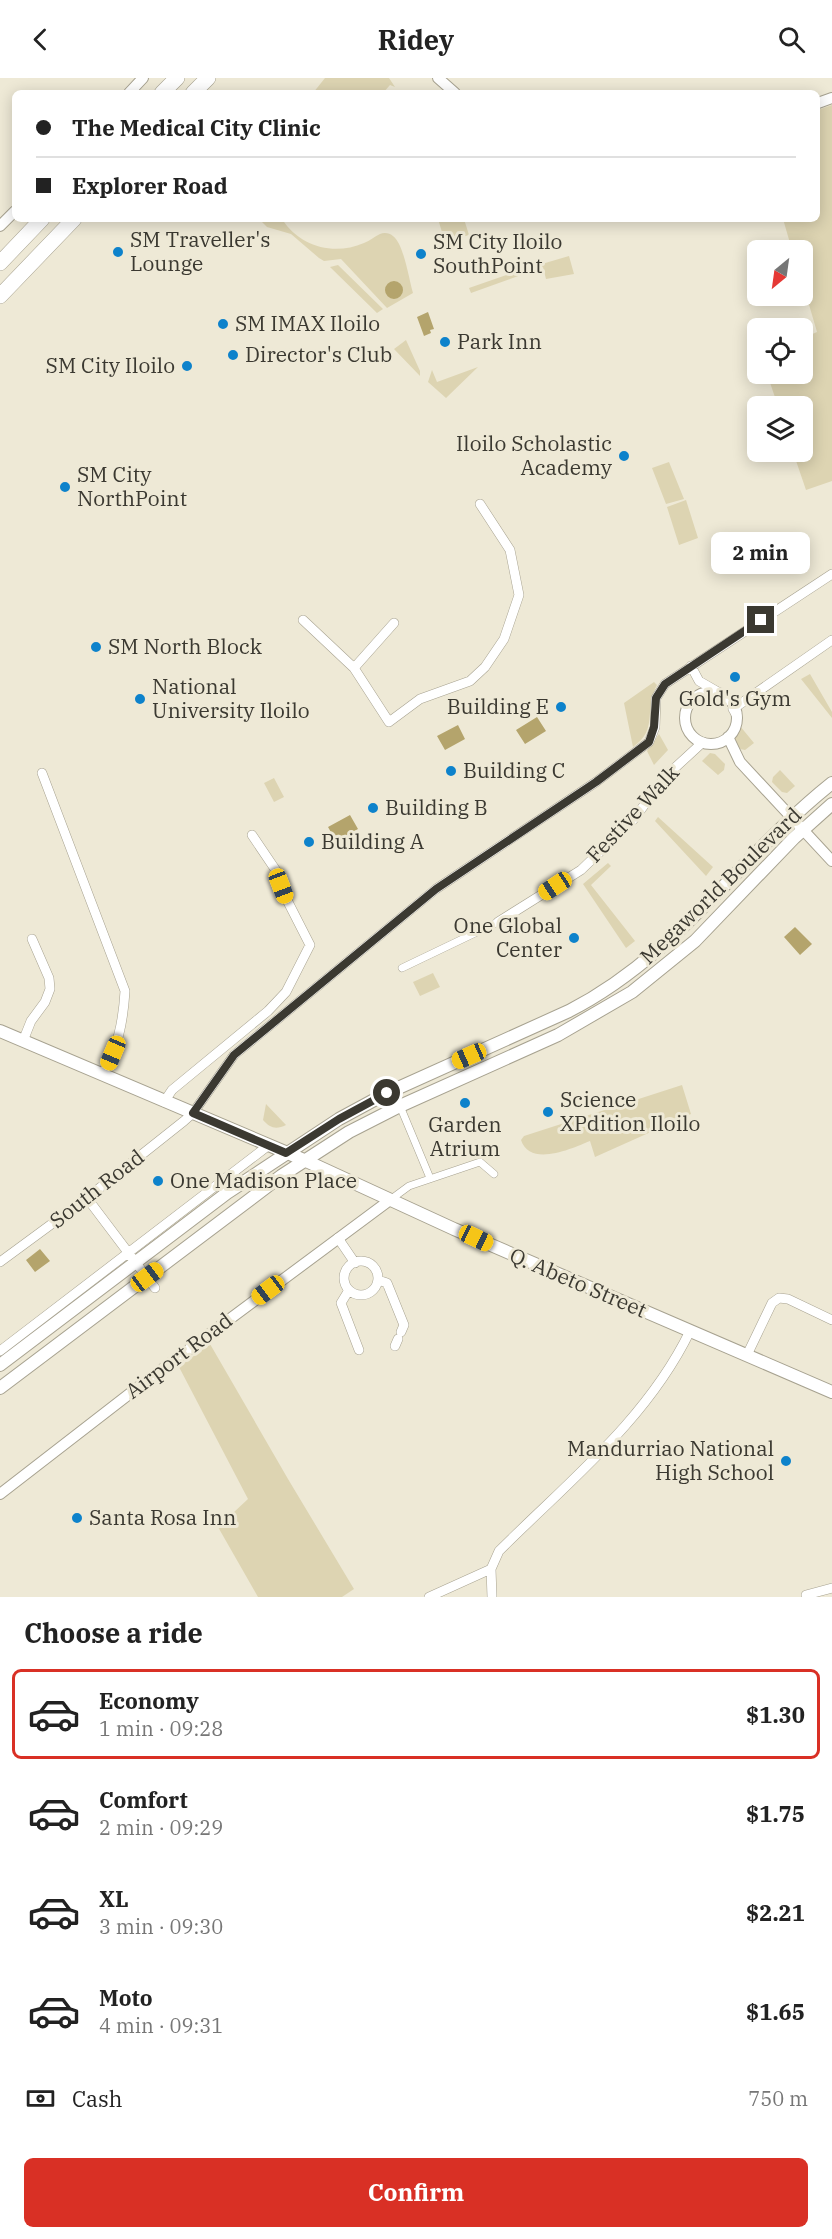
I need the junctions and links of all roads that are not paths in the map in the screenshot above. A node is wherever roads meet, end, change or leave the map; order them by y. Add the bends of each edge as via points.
1 (143, 78) edge
2 (177, 78) edge
3 (208, 78) edge
4 (438, 78) edge
5 (132, 90) edge
6 (165, 90) edge
7 (197, 90) edge
8 (452, 90) edge
9 (12, 214) edge
10 (39, 222) edge
11 (71, 222) edge
12 (0, 226) edge
13 (0, 263) edge
14 (0, 296) edge
15 (480, 504) dead end
16 (832, 574) edge
17 (303, 620) dead end
18 (394, 623) dead end
19 (832, 640) edge
20 (691, 666) junction
21 (354, 668) junction
22 (718, 692) junction
23 (737, 716) junction
24 (728, 737) junction
25 (703, 742) junction
26 (42, 773) dead end
27 (832, 783) edge
28 (817, 794) junction
29 (830, 806) edge
30 (791, 817) junction
31 (803, 830) junction
32 (252, 835) dead end
33 (759, 851) junction
34 (832, 861) edge
35 (772, 862) junction
36 (498, 922) joint
37 (32, 939) dead end
38 (402, 968) dead end
39 (0, 1031) edge
40 (23, 1041) junction
41 (102, 1075) junction
42 (164, 1102) junction
43 (399, 1106) junction
44 (193, 1113) junction
45 (339, 1119) junction
46 (346, 1134) junction
47 (268, 1145) junction
48 (286, 1153) junction
49 (304, 1160) junction
50 (494, 1174) dead end
51 (251, 1176) junction
52 (430, 1178) junction
53 (262, 1190) junction
54 (87, 1198) junction
55 (390, 1200) junction
56 (170, 1237) junction
57 (338, 1238) junction
58 (181, 1251) junction
59 (128, 1252) junction
60 (0, 1262) edge
61 (136, 1262) junction
62 (355, 1263) junction
63 (147, 1277) junction
64 (378, 1280) junction
65 (155, 1288) dead end
66 (348, 1290) junction
67 (94, 1293) junction
68 (107, 1307) junction
69 (832, 1320) edge
70 (690, 1331) junction
71 (398, 1339) dead end
72 (359, 1350) dead end
73 (0, 1351) edge
74 (747, 1356) junction
75 (0, 1365) edge
76 (0, 1388) edge
77 (832, 1392) edge
78 (0, 1494) edge
79 (490, 1569) junction
80 (832, 1588) edge
81 (806, 1595) dead end
82 (429, 1597) edge
83 (492, 1597) edge

1 - 5 street
2 - 6 highway
3 - 7 highway
4 - 8 street
9 - 12 street
10 - 13 highway
11 - 14 highway
15 - 21 street via 510,550 519,595 504,639 485,667 470,681 420,699 389,722
16 - 20 street, South Road
17 - 21 street
18 - 21 street
19 - 23 street via 733,710
20 - 22 street via 699,681
20 - 44 street, South Road via 665,684 656,698 649,742 436,889 234,1055
22 - 23 street via 732,701
22 - 25 street via 701,693 686,711 687,727
23 - 24 street
24 - 25 street via 712,744
24 - 30 street via 740,762
25 - 36 street, Festive Walk via 666,776 633,820 581,870
26 - 41 street via 125,991 123,1023
27 - 28 main road, Megaworld Boulevard
28 - 29 main road via 816,805 823,809
28 - 30 main road, Megaworld Boulevard
29 - 31 main road, Megaworld Boulevard
30 - 31 street
30 - 33 main road, Megaworld Boulevard
31 - 34 street
31 - 35 main road, Megaworld Boulevard
32 - 42 street via 277,872 286,900 310,945 286,992 172,1090
33 - 35 main road via 773,849
33 - 45 main road, Megaworld Boulevard via 678,933 607,989
35 - 43 main road, Megaworld Boulevard via 695,941 613,1004 558,1035
36 - 38 street, Festive Walk
37 - 40 street via 50,989
39 - 40 main road, Q. Abeto Street
40 - 41 main road, Q. Abeto Street
41 - 42 main road, Q. Abeto Street
42 - 44 main road, Q. Abeto Street
43 - 46 main road, Megaworld Boulevard
43 - 52 street
44 - 47 main road, Q. Abeto Street
44 - 54 street, South Road
45 - 46 main road via 335,1129
45 - 48 main road, Megaworld Boulevard
46 - 49 main road, Megaworld Boulevard
47 - 48 main road, Q. Abeto Street
47 - 59 street
48 - 49 main road, Q. Abeto Street
48 - 51 main road, Megaworld Boulevard
49 - 53 main road, Megaworld Boulevard
49 - 55 main road, Q. Abeto Street
50 - 52 street via 480,1162
51 - 53 main road via 263,1178
51 - 56 main road, Megaworld Boulevard
52 - 55 street
53 - 58 main road, Megaworld Boulevard
54 - 59 street
54 - 60 street, South Road
55 - 57 street, Airport Road
55 - 70 main road, Q. Abeto Street
56 - 58 main road via 167,1251
56 - 61 main road, Megaworld Boulevard
57 - 62 street
57 - 78 street, Airport Road
58 - 63 main road, Megaworld Boulevard
59 - 61 street
59 - 73 street
61 - 63 street
61 - 67 main road, Megaworld Boulevard
62 - 64 street via 372,1266
62 - 66 street via 345,1274
63 - 65 street
63 - 68 main road, Megaworld Boulevard
64 - 66 street via 373,1290 364,1295
64 - 71 street via 387,1283 404,1325
66 - 72 street via 341,1303
67 - 68 main road via 110,1294
67 - 75 main road, Megaworld Boulevard
68 - 76 main road, Megaworld Boulevard
69 - 74 street via 779,1298 772,1303
70 - 74 main road, Q. Abeto Street
70 - 79 street via 678,1356 612,1442 498,1551
74 - 77 main road, Q. Abeto Street
79 - 82 street
79 - 83 street
80 - 81 street

